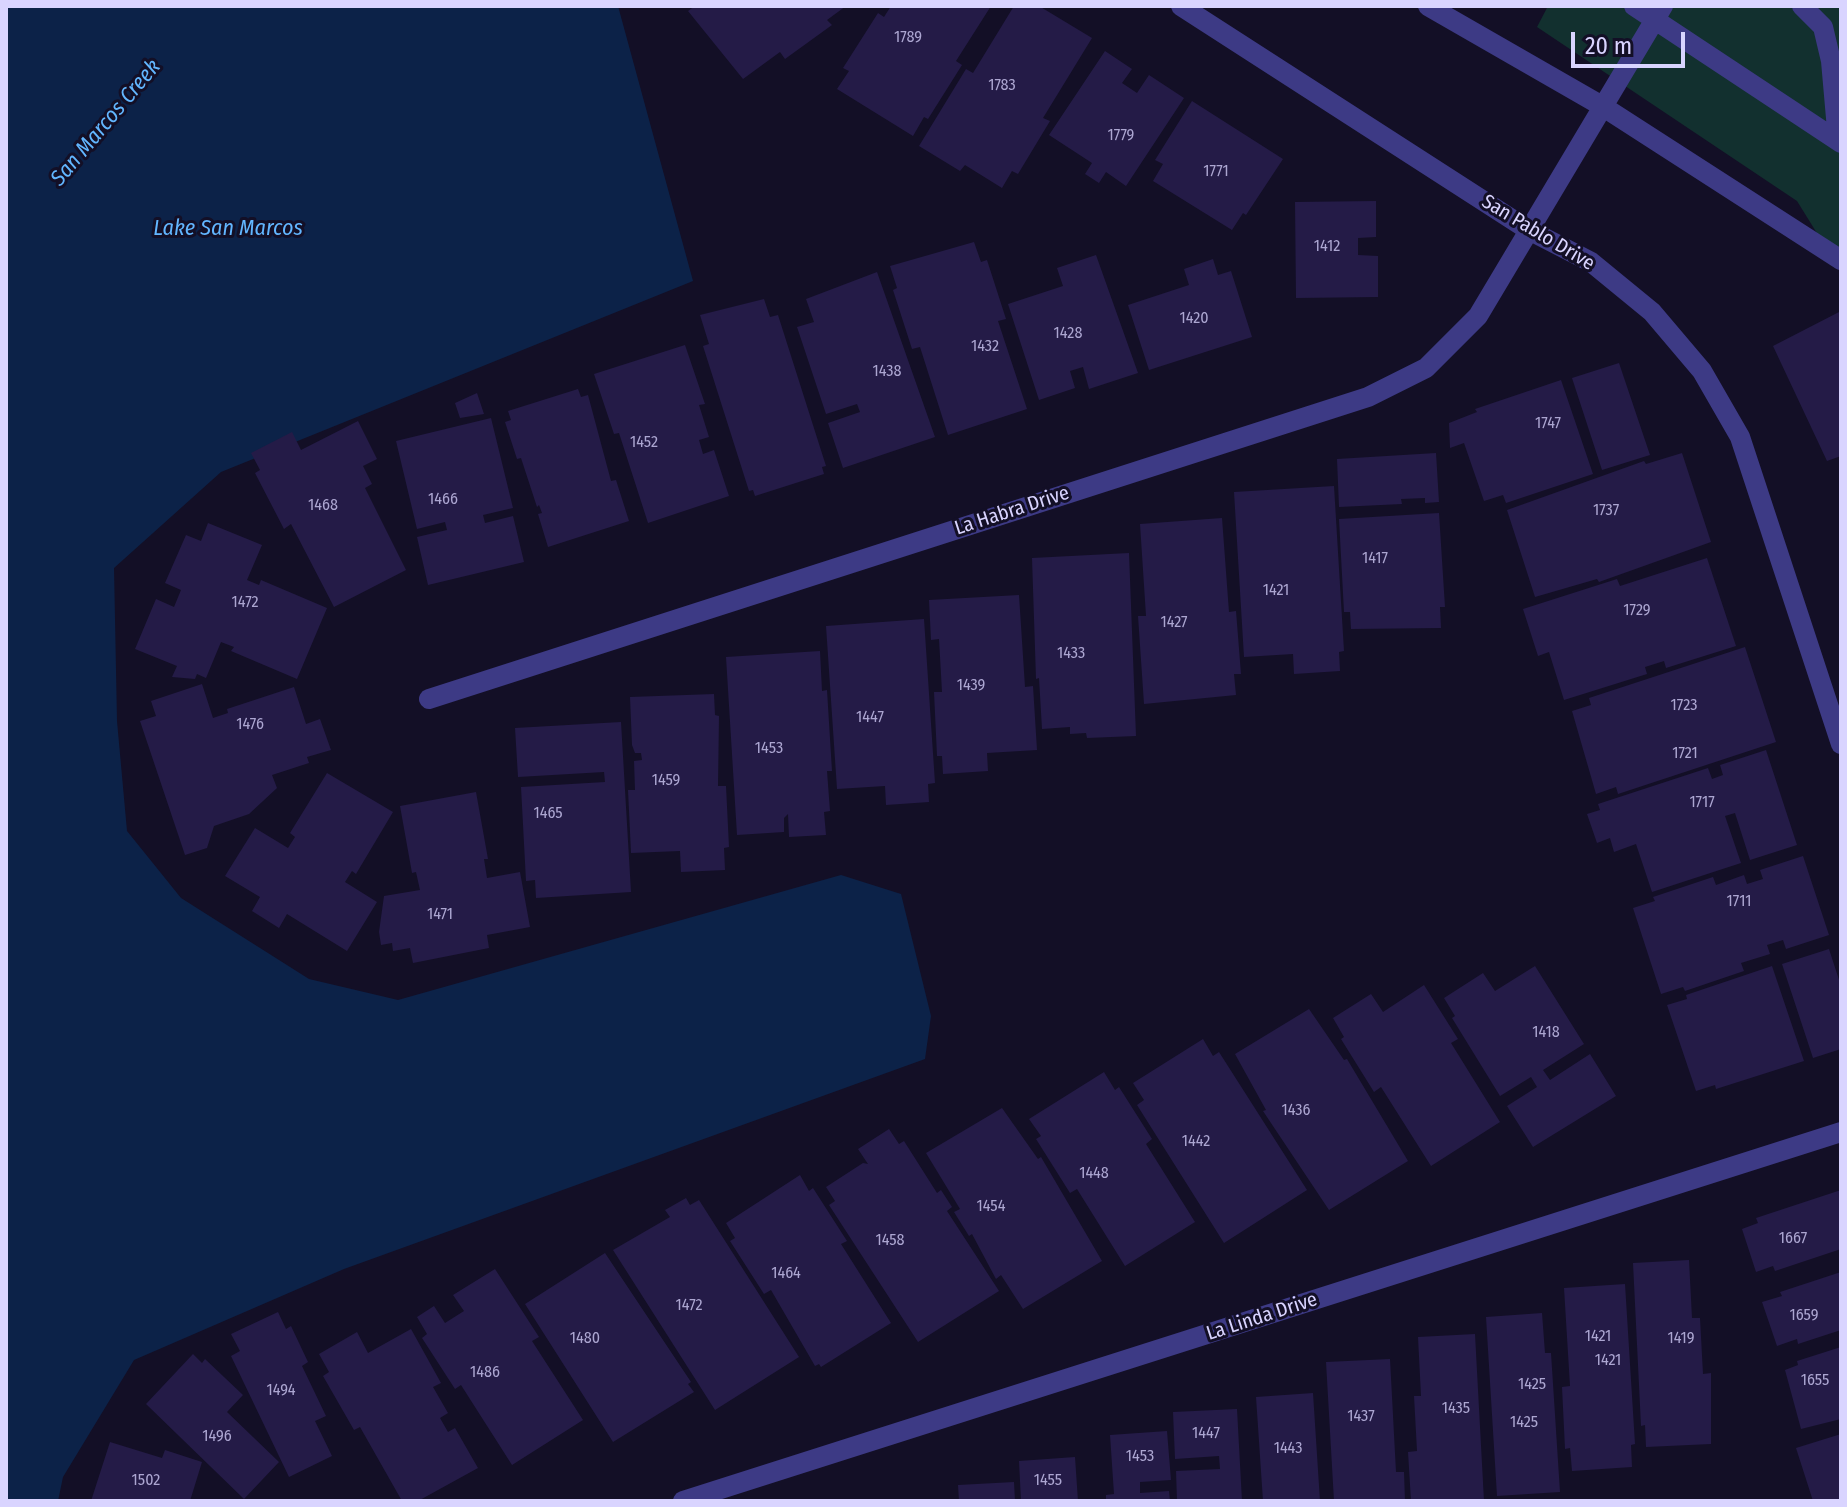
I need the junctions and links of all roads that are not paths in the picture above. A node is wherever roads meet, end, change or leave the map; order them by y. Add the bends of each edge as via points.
1 (1181, 6) edge
2 (1428, 6) edge
3 (1634, 6) edge
4 (1802, 6) edge
5 (1660, 12) edge
6 (1602, 106) junction
7 (1839, 142) edge
8 (1527, 229) junction
9 (1841, 260) edge
10 (429, 699) dead end
11 (1841, 744) edge
12 (1841, 1132) edge
13 (683, 1501) edge

1 - 8 street, San Pablo Drive
2 - 6 street
3 - 5 street
4 - 7 street via 1823,27
5 - 6 street, La Habra Drive
5 - 7 street
6 - 8 street, La Habra Drive
6 - 9 street
8 - 10 street, La Habra Drive via 1478,316 1426,368 1368,397
8 - 11 street, San Pablo Drive via 1591,262 1652,312 1702,371 1740,437
12 - 13 street, La Linda Drive

